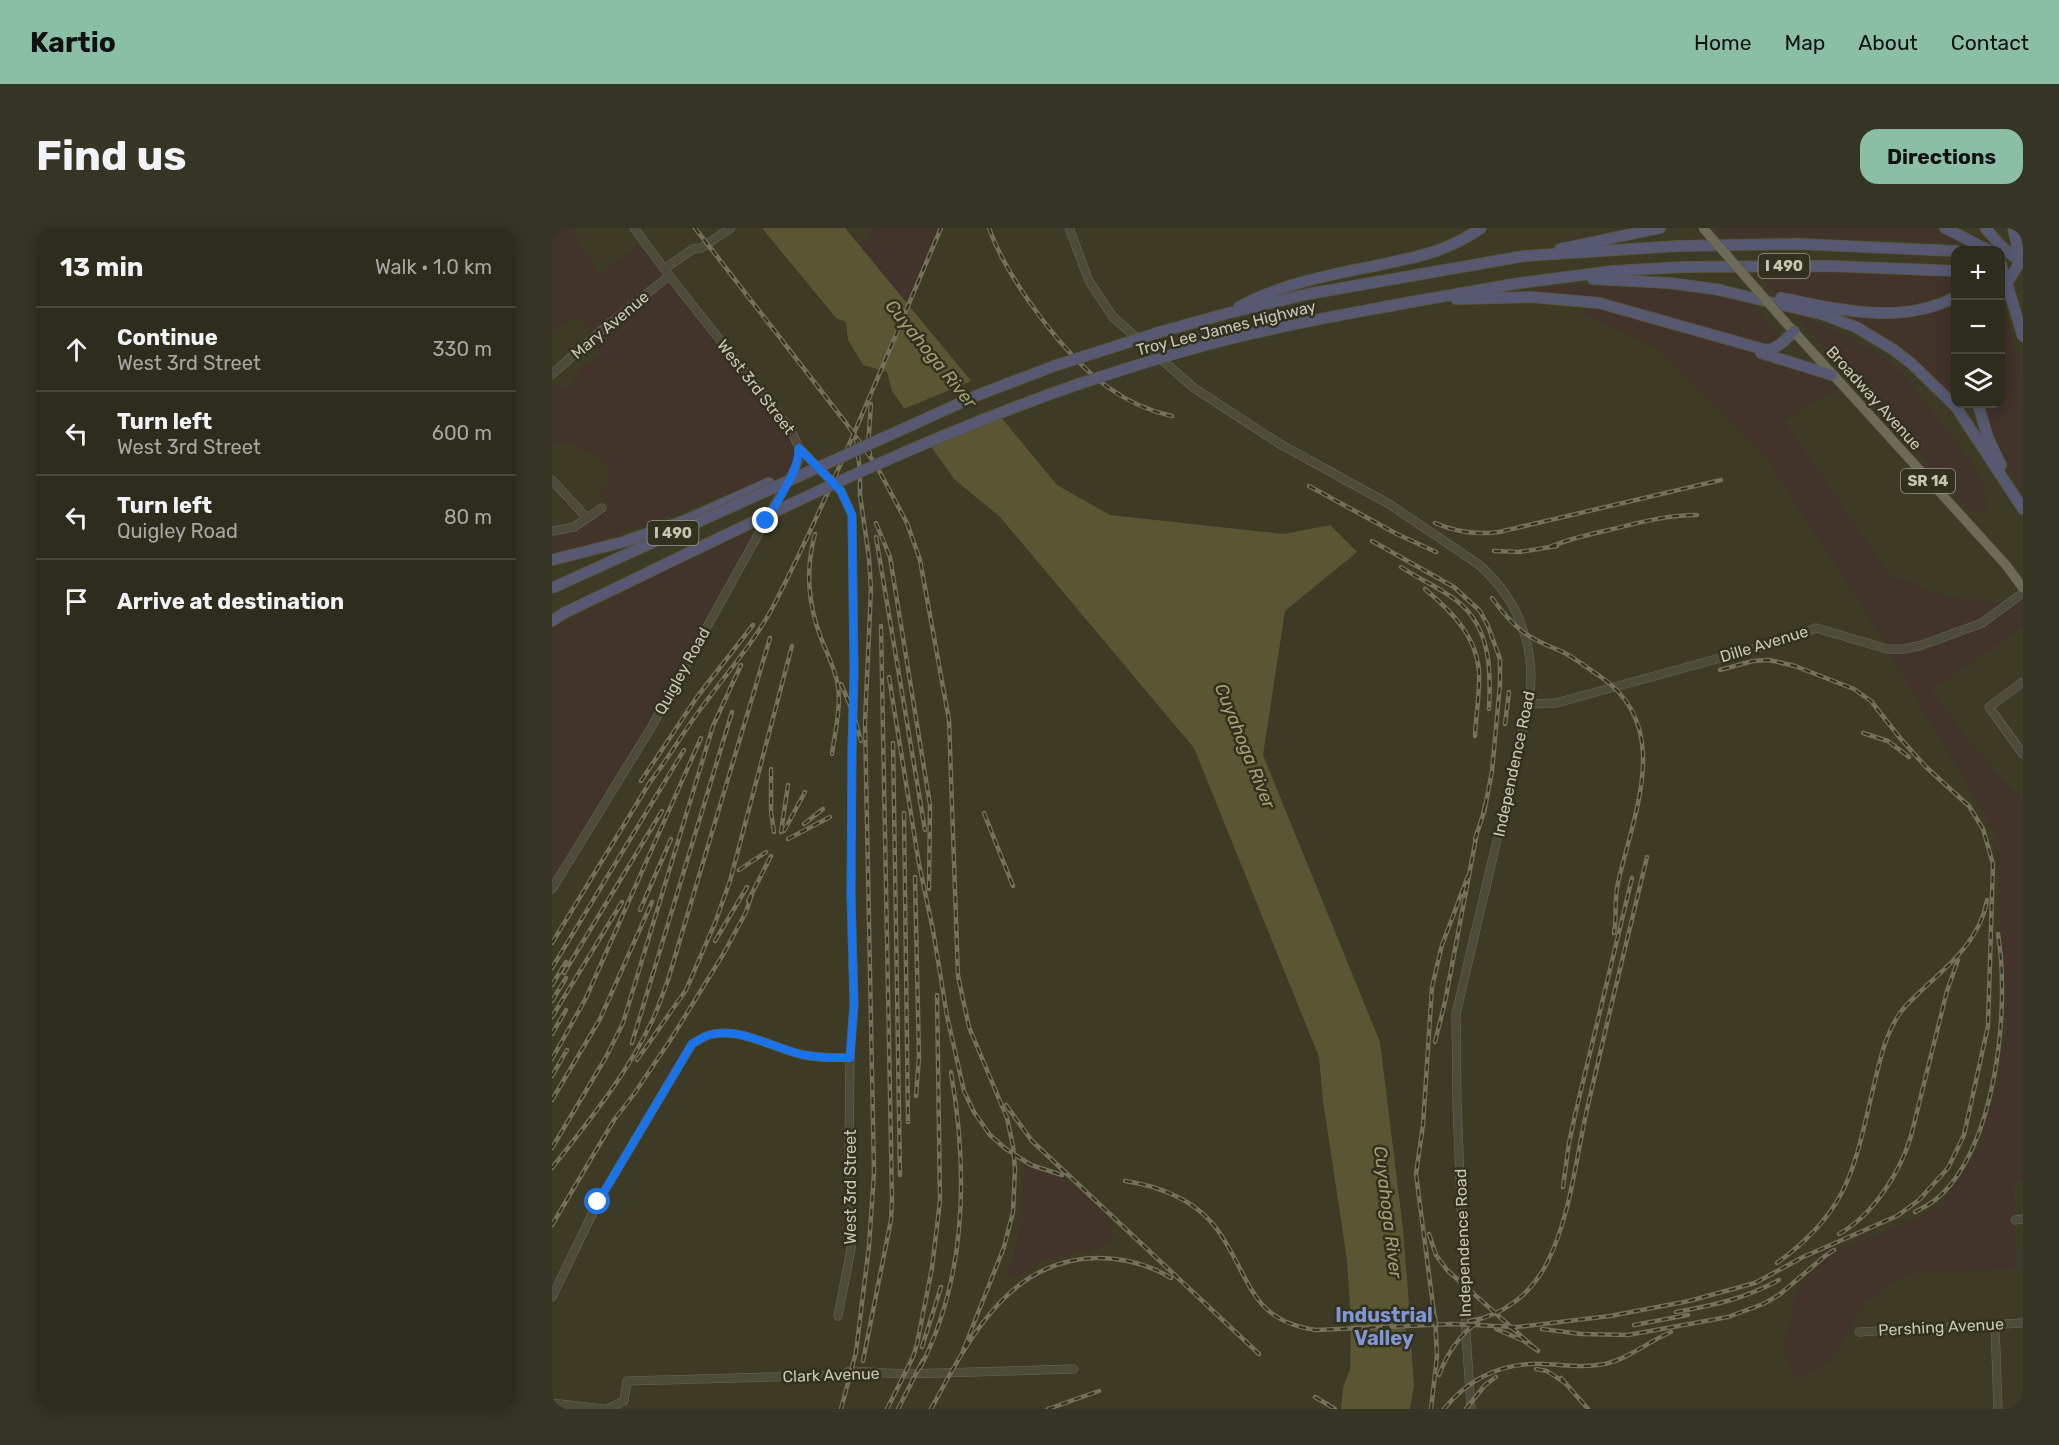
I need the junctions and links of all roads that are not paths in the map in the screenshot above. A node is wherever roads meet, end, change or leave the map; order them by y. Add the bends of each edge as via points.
1 (634, 228) edge
2 (731, 228) edge
3 (1069, 228) edge
4 (1481, 228) edge
5 (1660, 228) edge
6 (1703, 228) edge
7 (1945, 228) edge
8 (1985, 228) edge
9 (1992, 228) edge
10 (2013, 228) edge
11 (2023, 241) edge
12 (1980, 246) edge
13 (1997, 246) edge
14 (1951, 251) edge
15 (2005, 252) edge
16 (2023, 254) edge
17 (1524, 256) junction
18 (2005, 263) edge
19 (2005, 263) edge
20 (2023, 263) edge
21 (2023, 269) edge
22 (1951, 271) edge
23 (667, 273) junction
24 (2005, 274) edge
25 (2005, 274) edge
26 (1617, 276) junction
27 (2023, 276) edge
28 (2005, 287) edge
29 (1715, 289) junction
30 (1951, 299) edge
31 (1411, 302) junction
32 (1225, 314) junction
33 (1790, 327) junction
34 (2023, 337) edge
35 (1730, 341) junction
36 (552, 374) edge
37 (1832, 375) junction
38 (1979, 408) edge
39 (799, 448) junction
40 (552, 480) edge
41 (794, 480) junction
42 (2021, 506) edge
43 (602, 508) dead end
44 (587, 518) junction
45 (552, 531) edge
46 (552, 560) edge
47 (552, 588) edge
48 (2023, 590) edge
49 (552, 619) edge
50 (2023, 682) edge
51 (1529, 704) junction
52 (2023, 754) edge
53 (552, 889) edge
54 (850, 1058) junction
55 (552, 1297) edge
56 (838, 1316) dead end
57 (2023, 1323) edge
58 (1995, 1325) junction
59 (1859, 1332) dead end
60 (1074, 1369) dead end
61 (552, 1402) edge
62 (605, 1409) edge
63 (1471, 1409) edge
64 (1998, 1409) edge

1 - 23 street, West 3rd Street
2 - 23 street, Mary Avenue via 701,249 693,249
3 - 51 street, Independence Road via 1089,281 1113,317 1194,388 1280,444 1389,504 1490,574 1506,594 1526,639 1531,666
4 - 32 highway via 1452,245 1416,258 1318,277 1264,293
5 - 17 highway
6 - 33 main road, Broadway Avenue / SR 14, bridge
7 - 12 highway
8 - 20 highway, bridge
9 - 13 highway, bridge
10 - 21 highway, bridge
11 - 18 highway, bridge
14 - 17 highway, Troy Lee James Highway / I 490 via 1798,244 1678,246
15 - 16 highway
17 - 32 highway, Troy Lee James Highway / I 490 via 1308,294
19 - 27 highway, bridge
20 - 28 highway, bridge
22 - 26 highway, I 490 via 1683,267
23 - 36 street, Mary Avenue
23 - 39 street, West 3rd Street via 791,430
24 - 27 highway
25 - 34 highway, bridge
26 - 29 highway
26 - 31 highway, Troy Lee James Highway / I 490 via 1520,283
29 - 30 highway via 1874,314 1910,312
29 - 42 highway via 1821,314 1856,327 1894,350 1956,407
31 - 35 highway via 1576,299
31 - 49 highway, Troy Lee James Highway / I 490, bridge via 1238,337 1053,393 912,450
32 - 41 highway, Troy Lee James Highway / I 490, bridge via 1122,343 978,395
33 - 35 highway via 1782,344 1772,350
33 - 37 main road, Broadway Avenue / SR 14
35 - 37 highway
37 - 48 main road, Broadway Avenue / SR 14 via 2006,565
38 - 42 highway via 1988,438
39 - 53 street, Quigley Road via 795,468 751,550 652,726
39 - 54 street, West 3rd Street via 841,491 852,515 854,1004
40 - 44 street
41 - 46 highway, bridge via 769,483 656,531
41 - 47 highway, Troy Lee James Highway / I 490, bridge
43 - 44 street
44 - 45 street
48 - 51 street, Dille Avenue via 1982,623 1922,645 1887,649 1816,628 1793,638 1566,700
50 - 52 street via 1989,707
51 - 63 street, Independence Road via 1456,1014
54 - 55 street via 802,1054 726,1034 709,1035 692,1044 598,1202
54 - 56 street, West 3rd Street via 851,1249
57 - 58 street, Pershing Avenue
58 - 59 street, Pershing Avenue
58 - 64 street
60 - 62 street, Clark Avenue via 904,1374 852,1371 843,1376 627,1381 624,1401
61 - 62 street, Clark Avenue

